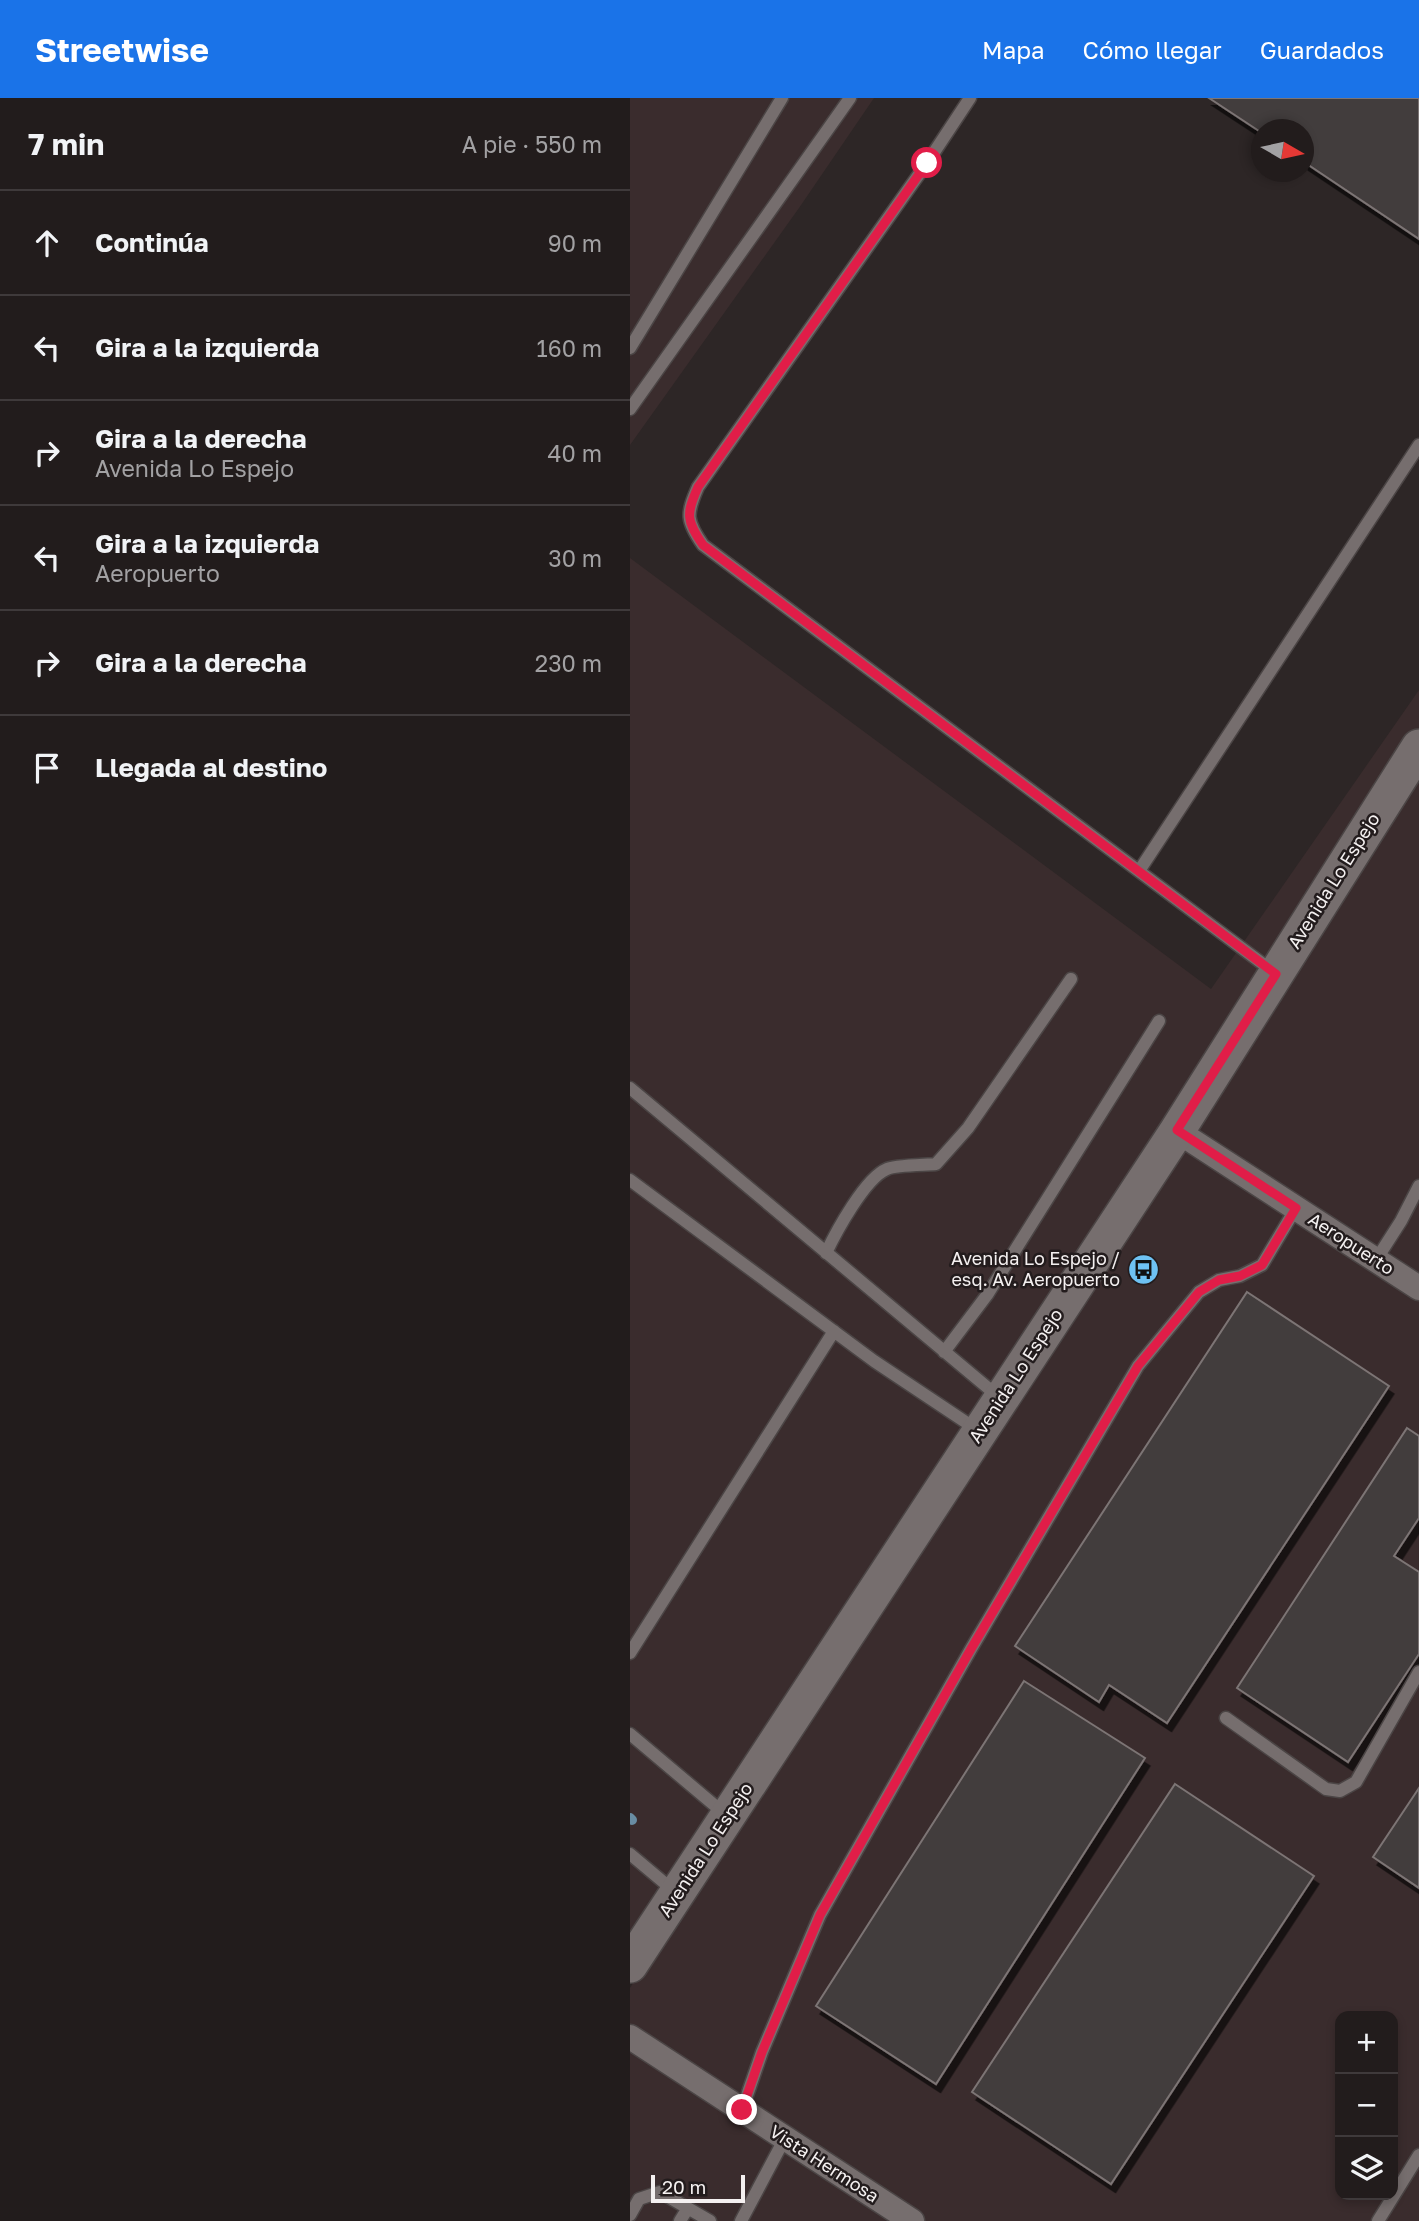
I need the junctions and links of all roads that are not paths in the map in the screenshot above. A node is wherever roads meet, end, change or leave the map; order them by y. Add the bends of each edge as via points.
1 (782, 98) edge
2 (850, 98) edge
3 (970, 98) edge
4 (630, 348) edge
5 (630, 410) edge
6 (1419, 445) edge
7 (1419, 747) edge
8 (1139, 871) junction
9 (1276, 974) junction
10 (1071, 979) dead end
11 (1159, 1021) dead end
12 (630, 1088) edge
13 (1177, 1130) junction
14 (630, 1180) edge
15 (1419, 1186) edge
16 (1296, 1208) junction
17 (826, 1253) junction
18 (1376, 1260) junction
19 (1419, 1288) edge
20 (834, 1331) junction
21 (944, 1352) junction
22 (1001, 1399) junction
23 (980, 1432) junction
24 (630, 1653) edge
25 (1419, 1672) edge
26 (1226, 1718) dead end
27 (630, 1734) edge
28 (728, 1816) junction
29 (630, 1854) edge
30 (677, 1893) junction
31 (630, 1965) edge
32 (630, 2038) edge
33 (742, 2110) junction
34 (785, 2138) junction
35 (1419, 2155) edge
36 (688, 2208) junction
37 (630, 2215) edge
38 (680, 2221) edge
39 (710, 2221) edge
40 (741, 2221) edge
41 (912, 2221) edge
42 (1378, 2221) edge

1 - 4 lane
2 - 5 lane
3 - 8 lane via 698,487 690,506 690,526 703,545
6 - 8 lane
7 - 9 main road, Avenida Lo Espejo
8 - 9 lane
9 - 13 main road, Avenida Lo Espejo
10 - 17 lane via 968,1128 936,1164 887,1168 842,1219
11 - 21 lane via 987,1295
12 - 17 lane
13 - 16 street, Aeropuerto
13 - 22 main road, Avenida Lo Espejo
14 - 20 lane
15 - 18 lane
16 - 18 street, Aeropuerto
16 - 33 lane via 1262,1265 1199,1292 1138,1366 820,1915
17 - 21 lane
18 - 19 street, Aeropuerto
20 - 23 lane
20 - 24 lane
21 - 22 lane
22 - 23 main road, Avenida Lo Espejo
23 - 28 main road, Avenida Lo Espejo
25 - 26 lane via 1356,1782 1340,1791 1325,1788
27 - 28 lane
28 - 30 main road, Avenida Lo Espejo
29 - 30 lane
30 - 31 main road, Avenida Lo Espejo
32 - 33 street, Vista Hermosa
33 - 34 street, Vista Hermosa
34 - 40 lane
34 - 41 street, Vista Hermosa
35 - 42 lane
36 - 37 lane via 660,2192 639,2199
36 - 38 lane
36 - 39 lane

